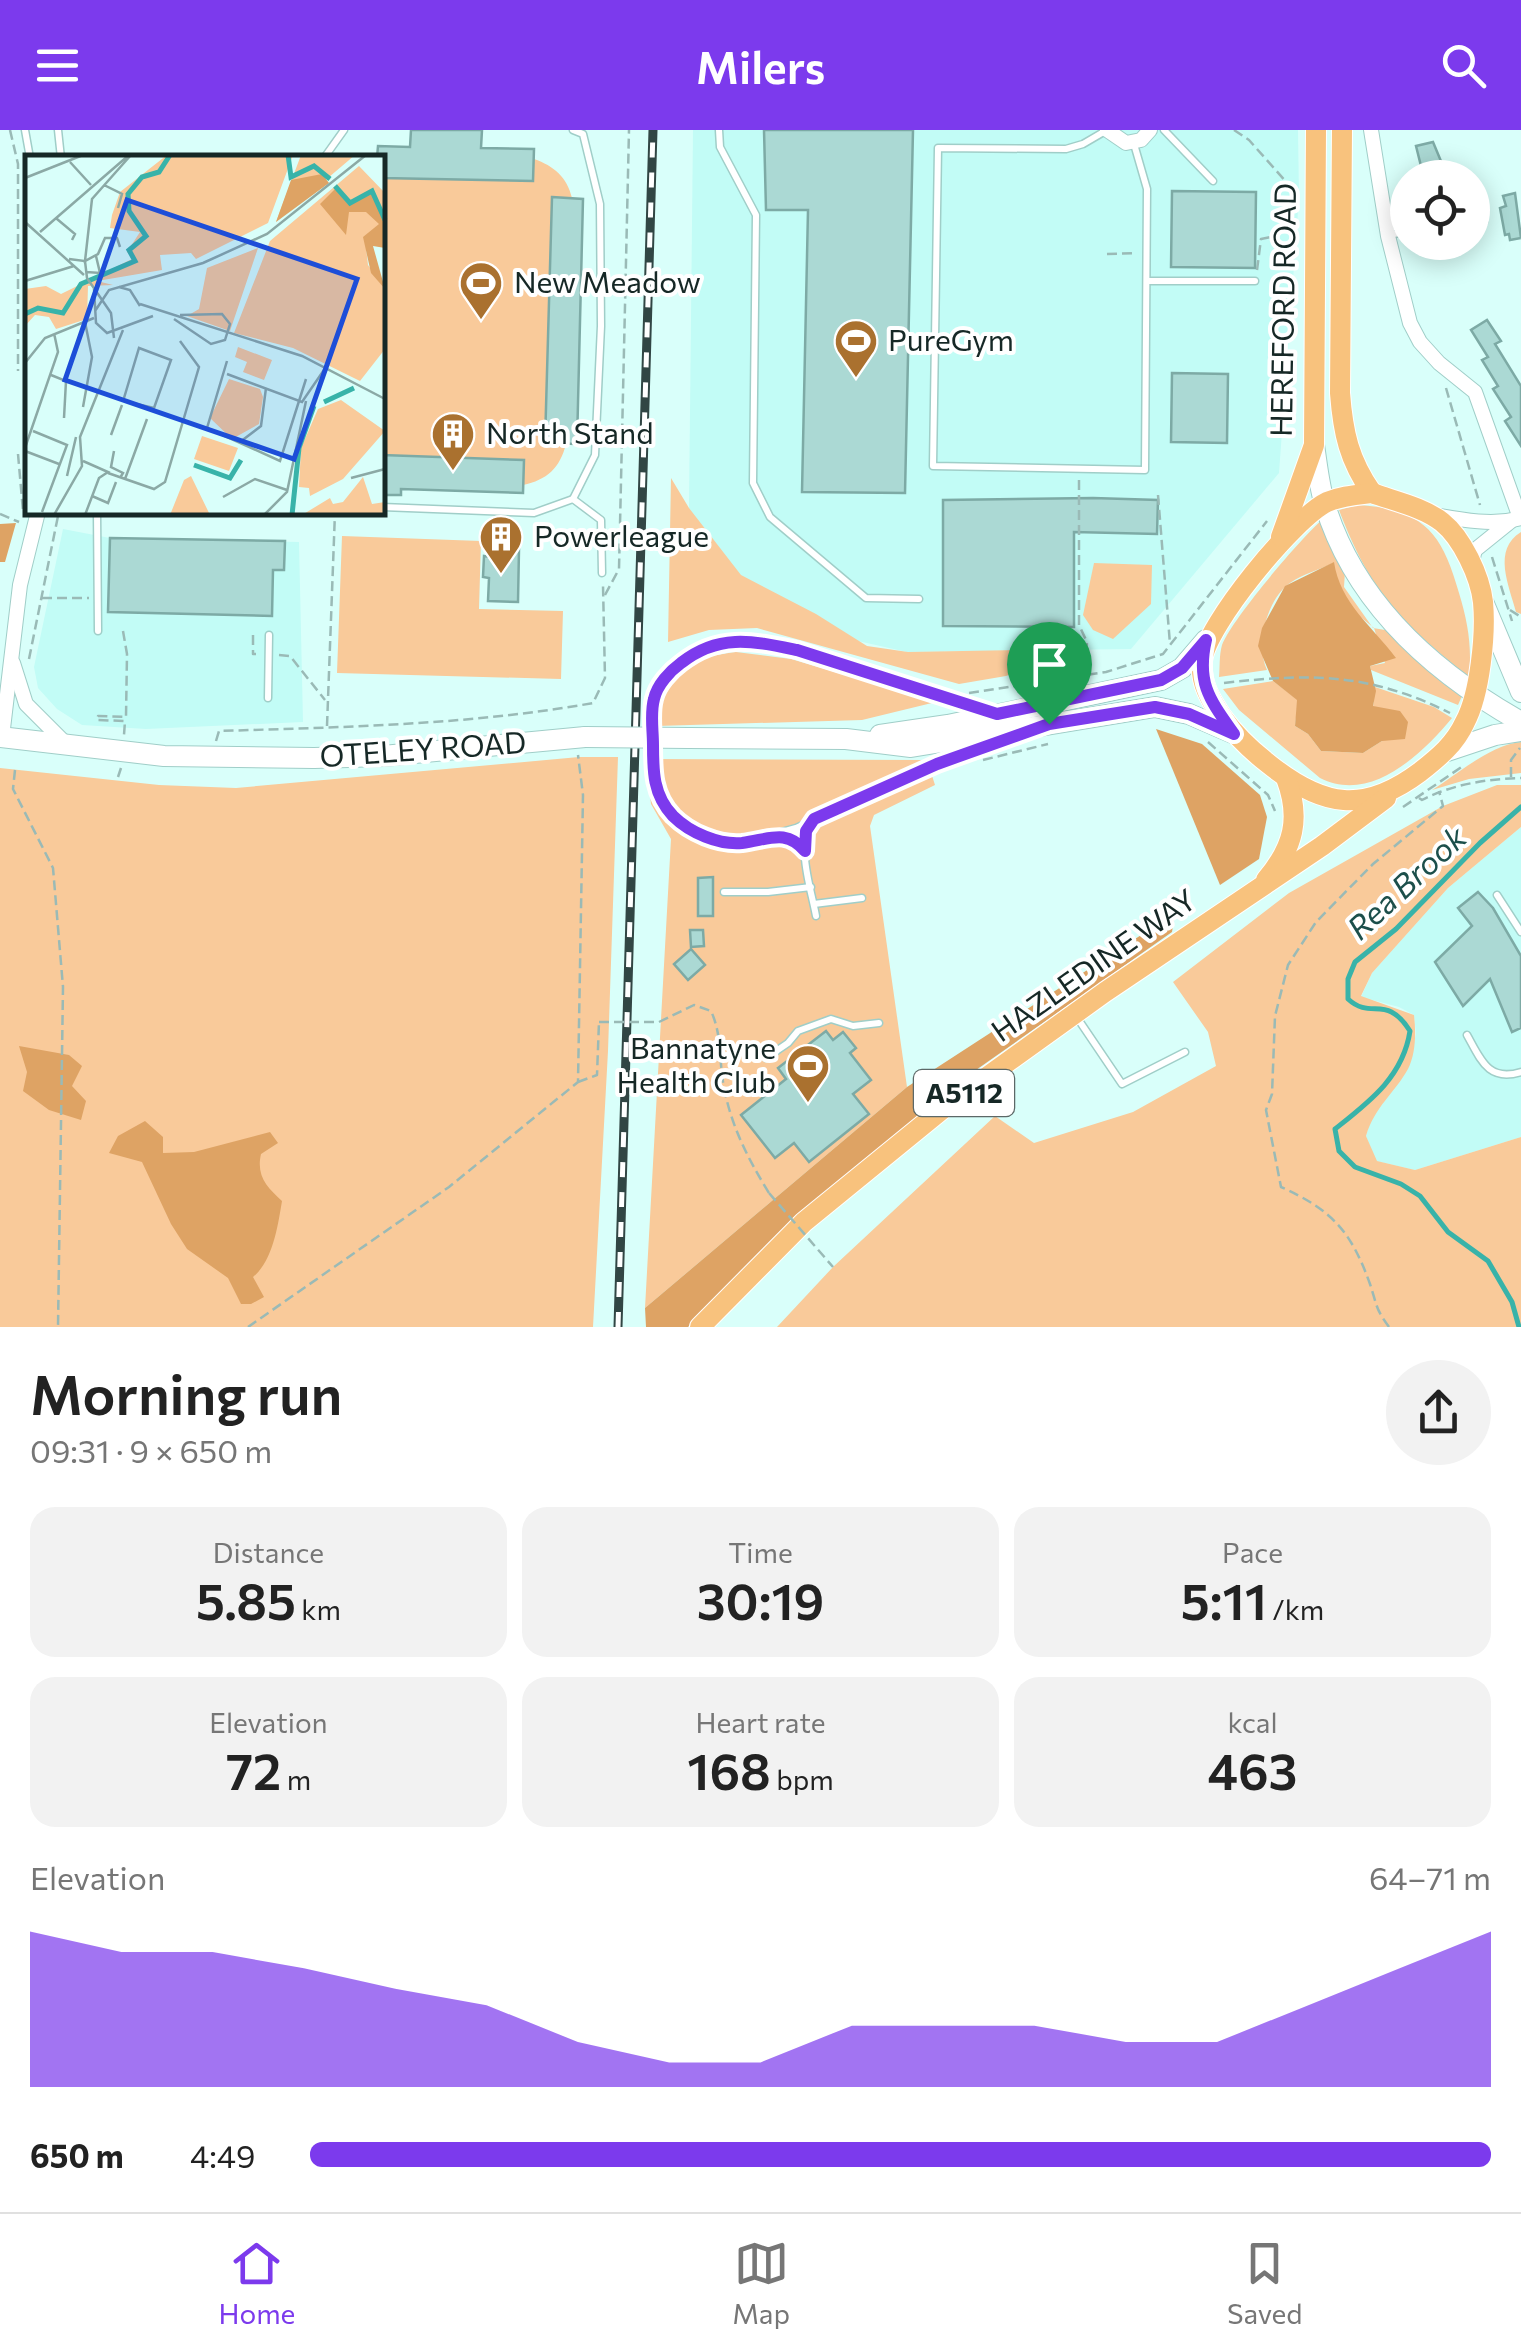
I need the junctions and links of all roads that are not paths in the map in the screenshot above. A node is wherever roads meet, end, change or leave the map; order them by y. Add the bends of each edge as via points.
1 (24, 130) edge
2 (58, 130) edge
3 (344, 130) edge
4 (572, 130) edge
5 (719, 130) edge
6 (1107, 130) edge
7 (1150, 130) edge
8 (1164, 130) edge
9 (1316, 130) edge
10 (1342, 130) edge
11 (1371, 130) edge
12 (1134, 143) junction
13 (29, 155) edge
14 (60, 155) edge
15 (326, 155) edge
16 (1213, 181) dead end
17 (1388, 236) joint
18 (1147, 281) junction
19 (1255, 281) road end
20 (1314, 444) junction
21 (1372, 493) junction
22 (574, 499) junction
23 (1324, 503) junction
24 (385, 507) edge
25 (1430, 514) junction
26 (37, 515) edge
27 (97, 515) edge
28 (1517, 519) edge
29 (1278, 545) junction
30 (1471, 565) junction
31 (602, 574) road end
32 (920, 599) dead end
33 (1483, 602) junction
34 (98, 631) dead end
35 (269, 635) dead end
36 (1206, 640) junction
37 (10, 652) junction
38 (0, 669) edge
39 (1521, 692) edge
40 (1474, 693) junction
41 (268, 698) dead end
42 (997, 714) junction
43 (1521, 722) edge
44 (1521, 731) edge
45 (1050, 733) junction
46 (1234, 734) junction
47 (1, 737) edge
48 (846, 739) junction
49 (67, 745) junction
50 (1447, 751) junction
51 (1285, 777) junction
52 (1409, 792) junction
53 (814, 819) junction
54 (774, 835) junction
55 (805, 851) junction
56 (811, 887) junction
57 (724, 892) dead end
58 (1254, 892) junction
59 (1497, 895) dead end
60 (862, 898) dead end
61 (814, 904) junction
62 (816, 916) dead end
63 (1521, 932) edge
64 (1074, 1014) junction
65 (880, 1023) dead end
66 (1467, 1035) dead end
67 (1185, 1052) dead end
68 (766, 1058) dead end
69 (1521, 1072) edge
70 (700, 1327) edge

1 - 13 lane
2 - 14 lane
3 - 15 lane
4 - 22 lane via 583,134 600,204 601,326 595,455
5 - 32 lane via 720,147 756,215 753,483 770,517 866,598
6 - 12 street via 1118,141
6 - 18 lane via 1076,148 938,148 933,466 1145,470
7 - 12 street
8 - 16 lane
9 - 20 main road, HEREFORD ROAD
10 - 21 main road, HEREFORD ROAD via 1341,412 1348,452
11 - 17 street via 1371,173
12 - 18 lane via 1147,189
17 - 28 street via 1410,323 1439,364 1475,392
18 - 19 lane
20 - 23 main road
20 - 29 main road, HEREFORD ROAD
21 - 23 main road
21 - 25 main road
22 - 24 lane via 534,513
22 - 31 lane via 601,520
23 - 29 main road
23 - 40 main road via 1364,588 1389,622
25 - 28 street
25 - 30 main road via 1452,531
26 - 37 street
27 - 34 lane
28 - 30 street via 1476,550
29 - 36 main road
30 - 33 main road
33 - 39 main road
33 - 40 main road
35 - 41 lane
36 - 42 main road, OTELEY ROAD via 1161,680
36 - 46 main road via 1204,687
37 - 38 street
37 - 47 street
37 - 49 street via 26,704
40 - 43 main road
40 - 50 main road
42 - 48 main road, OTELEY ROAD
42 - 54 lane via 797,650 727,641 699,649 673,668 654,698 653,778 661,800 691,829 724,842
44 - 50 main road
45 - 46 main road, OTELEY ROAD via 1155,707
45 - 48 main road, OTELEY ROAD via 910,747
45 - 53 lane via 937,764
46 - 51 main road
47 - 49 main road, OTELEY ROAD
48 - 49 main road, OTELEY ROAD, bridge via 688,738 383,756 214,758
50 - 52 main road, HAZLEDINE WAY
51 - 52 main road via 1324,798
51 - 58 main road, HAZLEDINE WAY / A5112 via 1294,801 1291,838
52 - 58 main road, HAZLEDINE WAY / A5112
53 - 54 lane
53 - 55 lane
54 - 55 lane via 792,838
55 - 56 lane
56 - 57 lane
56 - 61 lane
58 - 64 main road, HAZLEDINE WAY / A5112
59 - 63 lane
60 - 61 lane
61 - 62 lane
64 - 67 lane via 1122,1084
64 - 70 main road, HAZLEDINE WAY / A5112 via 945,1107 804,1222
65 - 68 lane via 853,1026 831,1019 798,1031
66 - 69 lane via 1487,1070 1501,1076

